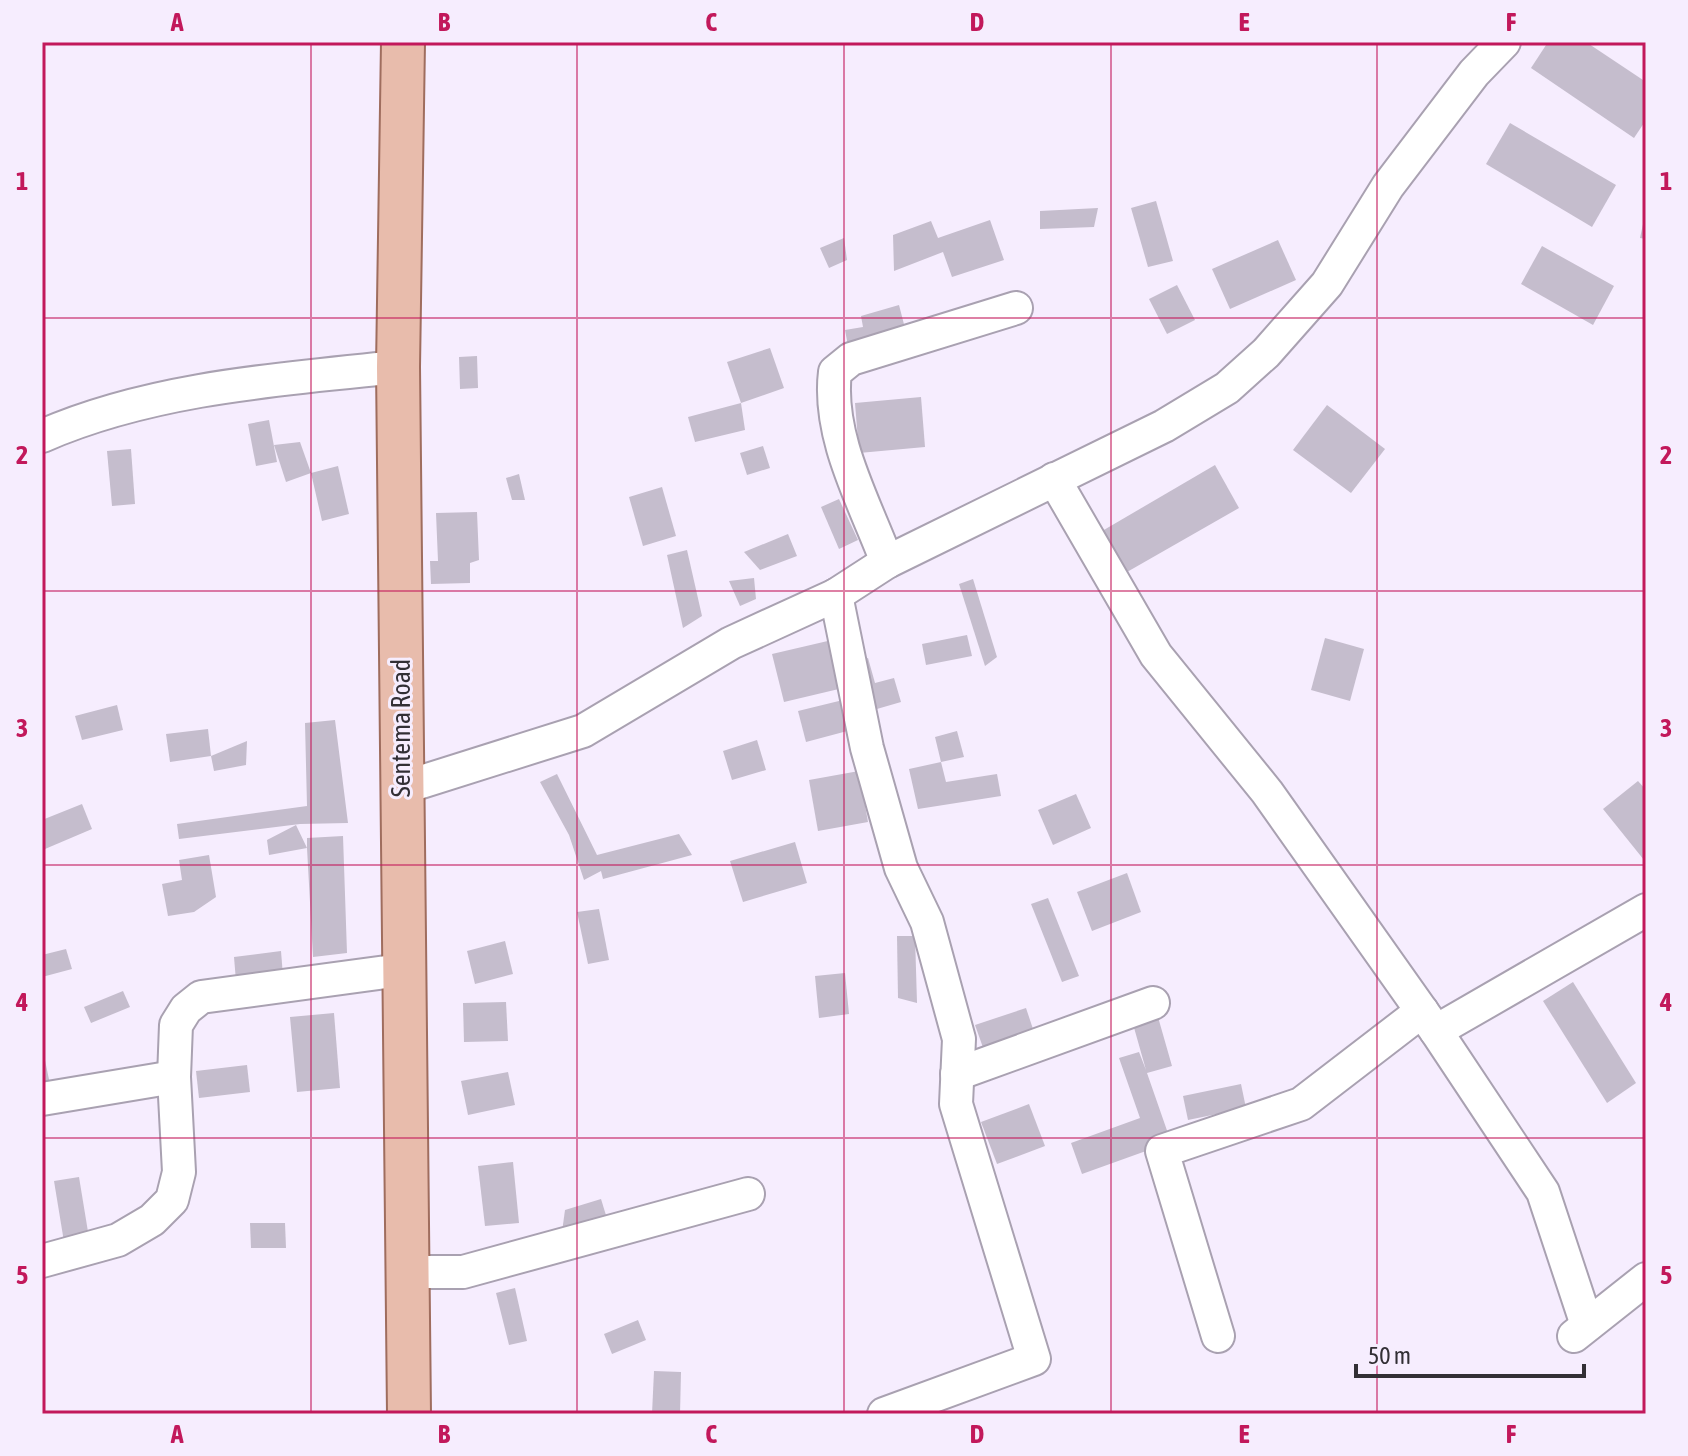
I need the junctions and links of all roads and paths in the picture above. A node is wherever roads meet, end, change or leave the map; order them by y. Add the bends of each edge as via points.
1 (403, 42) edge
2 (1504, 42) edge
3 (1016, 308) dead end
4 (398, 367) junction
5 (42, 436) edge
6 (1054, 479) junction
7 (887, 562) junction
8 (836, 595) junction
9 (402, 788) junction
10 (1646, 910) edge
11 (401, 970) junction
12 (1153, 1003) dead end
13 (1429, 1021) junction
14 (957, 1074) junction
15 (174, 1077) junction
16 (42, 1099) edge
17 (748, 1194) dead end
18 (42, 1261) edge
19 (406, 1272) junction
20 (1646, 1279) edge
21 (1218, 1336) dead end
22 (409, 1414) edge
23 (884, 1414) edge

1 - 4 main road, Sentema Road
2 - 6 street via 1388,186 1327,284 1266,353 1227,388 1164,426
3 - 7 street via 851,359 835,372 836,425
4 - 5 street via 256,381 170,398
4 - 9 main road, Sentema Road
6 - 7 street
6 - 13 street via 1156,655 1267,792
7 - 8 street
8 - 9 street via 731,643 583,731
8 - 14 street via 867,748 901,868 927,922 959,1039
9 - 11 main road, Sentema Road
10 - 13 street
11 - 15 street via 201,997 176,1025
11 - 19 main road, Sentema Road
12 - 14 street
13 - 20 street via 1543,1192 1581,1330
13 - 21 street via 1301,1104 1162,1151
14 - 23 street via 956,1104 1034,1359
15 - 16 street
15 - 18 street via 179,1172 172,1200 152,1220 118,1240
17 - 19 street via 463,1272
19 - 22 main road, Sentema Road

